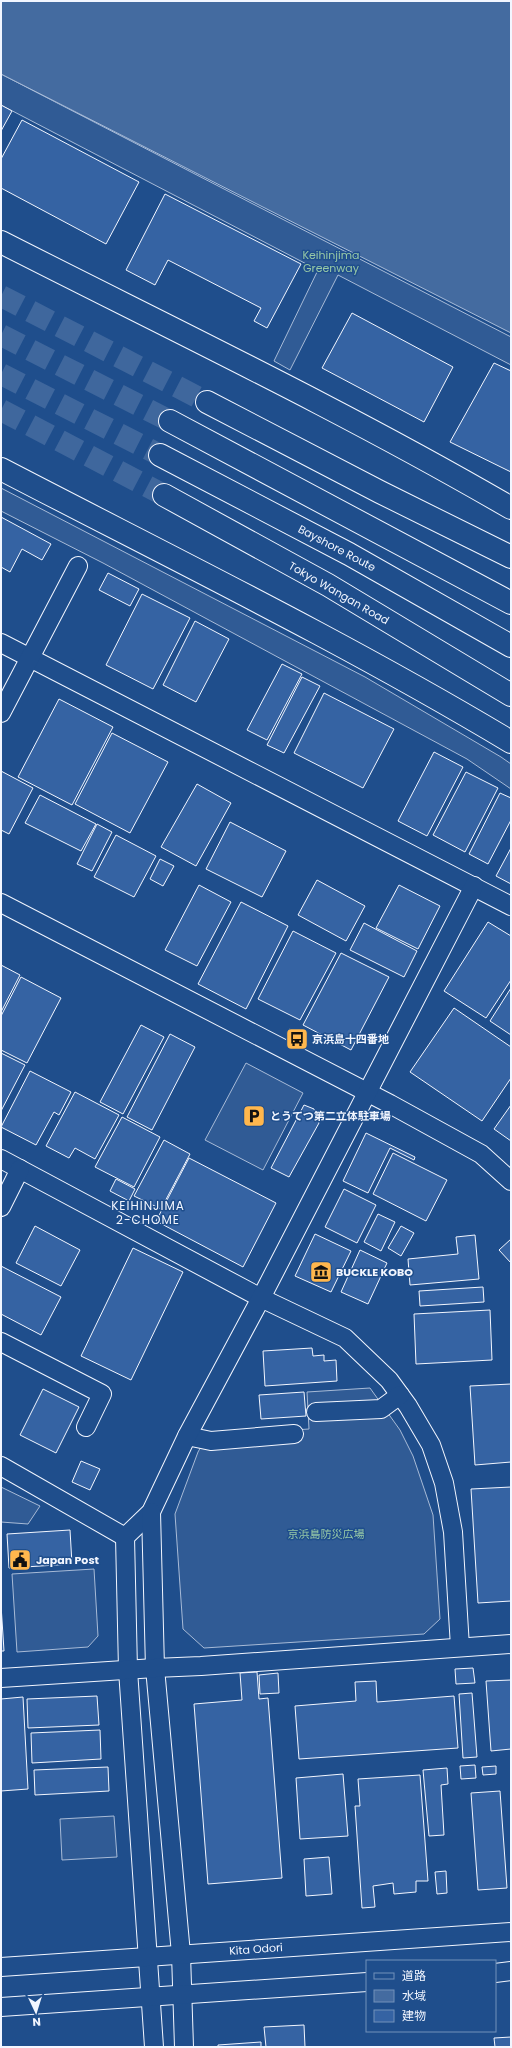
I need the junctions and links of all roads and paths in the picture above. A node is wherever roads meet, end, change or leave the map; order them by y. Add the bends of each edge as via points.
1 (1, 242) edge
2 (207, 402) tunnel mouth
3 (170, 421) tunnel mouth
4 (160, 455) tunnel mouth
5 (1, 469) edge
6 (164, 495) tunnel mouth
7 (511, 508) edge
8 (511, 557) edge
9 (78, 566) dead end
10 (511, 603) edge
11 (1, 643) edge
12 (511, 646) edge
13 (30, 658) junction
14 (511, 695) edge
15 (1, 713) edge
16 (511, 742) edge
17 (474, 886) junction
18 (1, 902) edge
19 (511, 906) edge
20 (368, 1092) junction
21 (1, 1159) edge
22 (20, 1169) junction
23 (511, 1181) edge
24 (1, 1207) edge
25 (261, 1298) junction
26 (1, 1342) edge
27 (400, 1395) junction
28 (316, 1412) dead end
29 (86, 1426) dead end
30 (294, 1434) dead end
31 (186, 1436) junction
32 (1, 1466) edge
33 (150, 1512) junction
34 (125, 1537) junction
35 (511, 1644) edge
36 (460, 1647) junction
37 (155, 1668) junction
38 (128, 1670) junction
39 (1, 1678) edge
40 (511, 1932) edge
41 (181, 1954) junction
42 (149, 1957) junction
43 (1, 1968) edge
44 (511, 1971) edge
45 (496, 1973) edge
46 (366, 1982) edge
47 (181, 1995) junction
48 (150, 1997) junction
49 (1, 2007) edge
50 (154, 2047) edge
51 (184, 2047) edge

1 - 7 highway via 272,379
2 - 8 highway
3 - 10 highway
4 - 12 highway, Bayshore Route via 349,554
5 - 16 highway via 426,691
6 - 14 highway, Tokyo Wangan Road via 328,585
9 - 13 street
11 - 13 street
13 - 15 street
13 - 17 street
17 - 19 street
17 - 20 street
18 - 20 street
20 - 23 street via 481,1154
20 - 25 street
21 - 22 street
22 - 24 street
22 - 25 street
25 - 27 street via 345,1338 389,1380
25 - 31 street
26 - 29 street via 102,1394
27 - 28 street via 381,1409
27 - 36 street via 431,1445 444,1483 454,1532
30 - 31 street via 211,1441
31 - 33 street
32 - 34 street
33 - 34 street
33 - 37 street
34 - 38 street
35 - 36 street
36 - 37 street
37 - 38 street
37 - 41 street
38 - 39 street
38 - 42 street
40 - 41 street, Kita Odori
41 - 42 street, Kita Odori
41 - 47 street
42 - 43 street, Kita Odori
42 - 48 street
44 - 45 street
46 - 47 street
47 - 48 street
47 - 51 street
48 - 49 street
48 - 50 street

